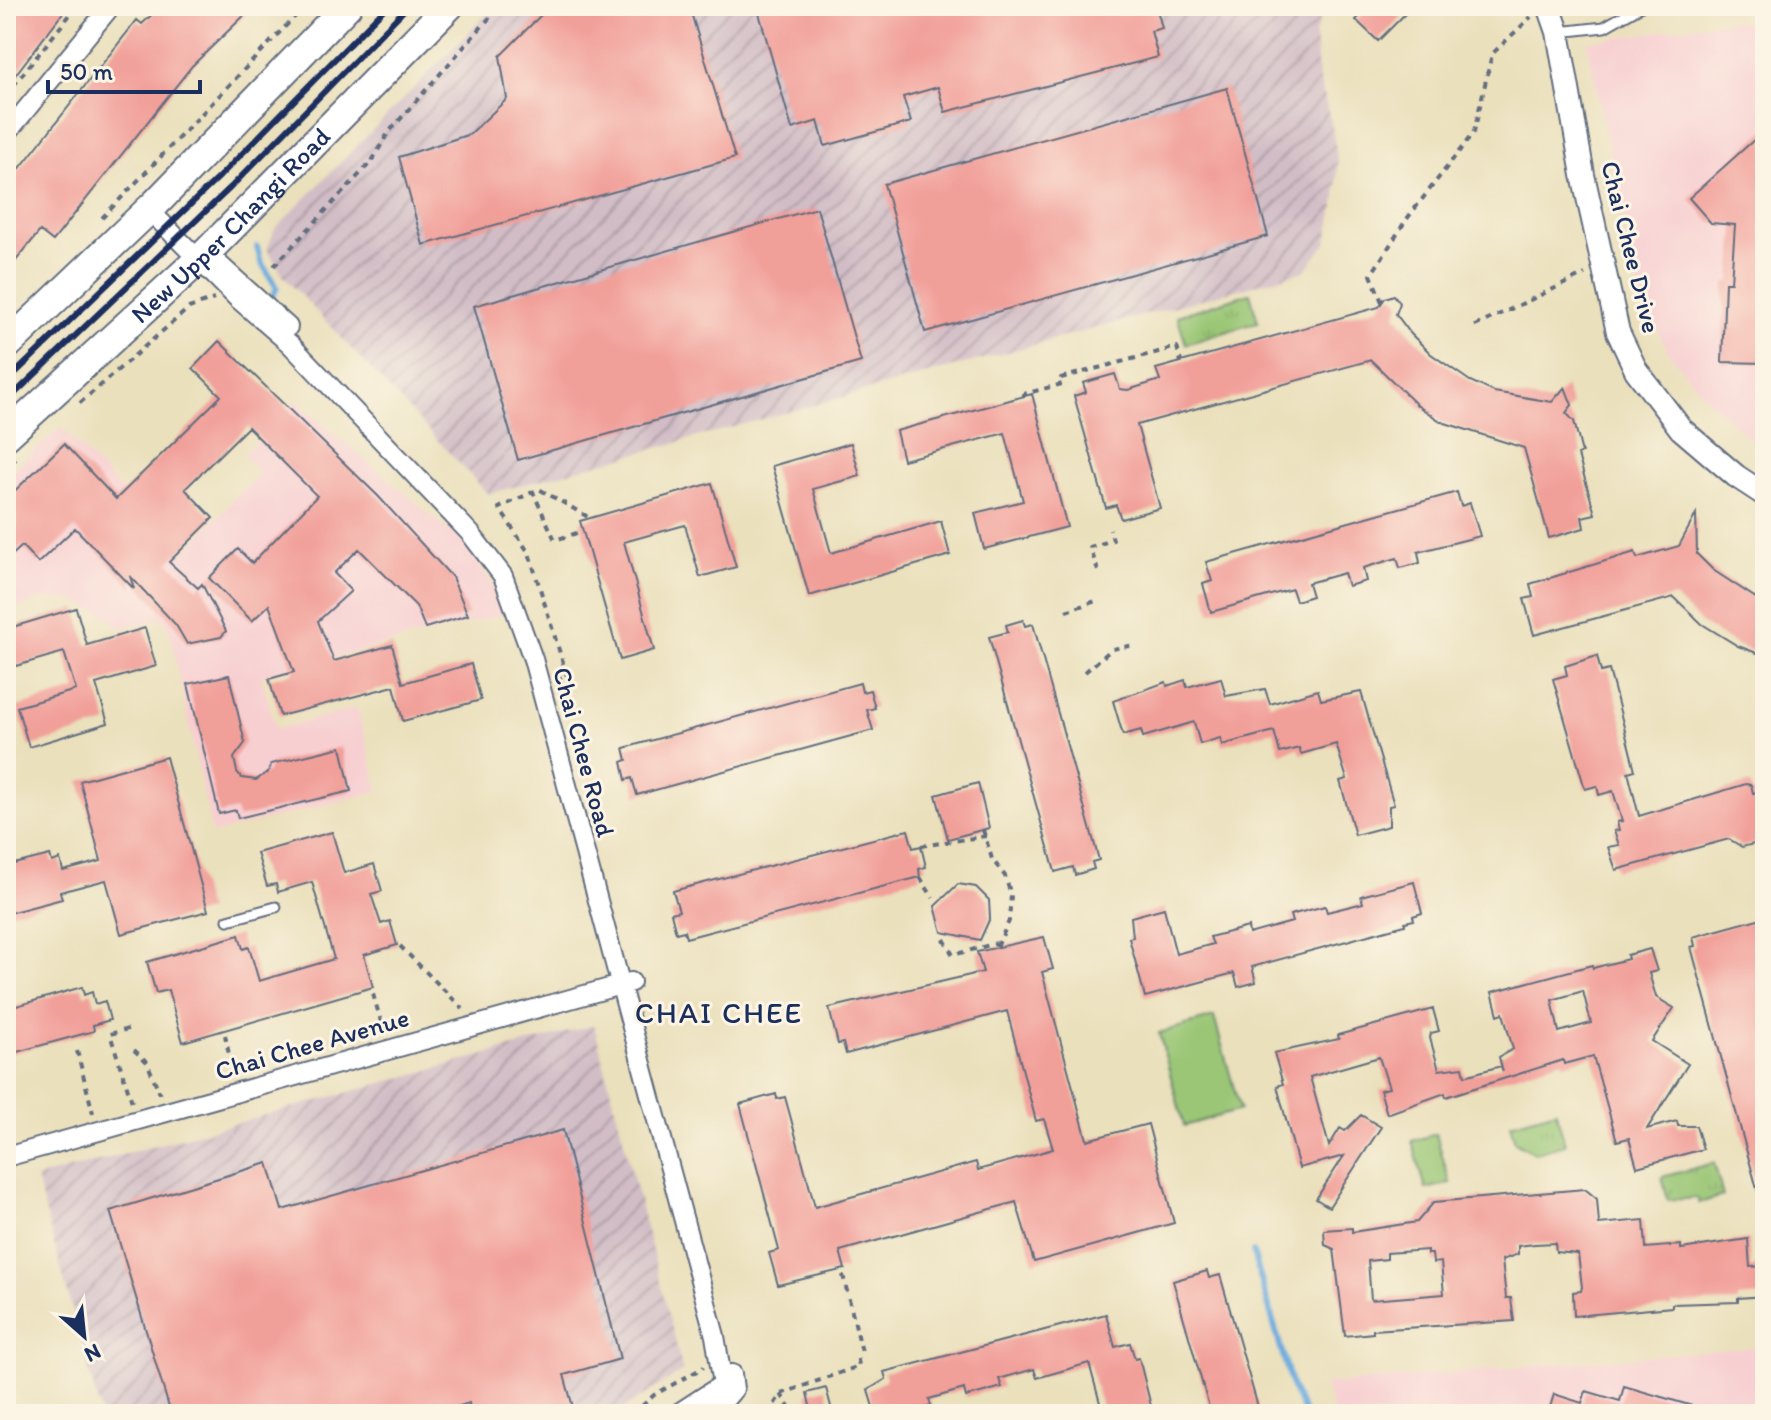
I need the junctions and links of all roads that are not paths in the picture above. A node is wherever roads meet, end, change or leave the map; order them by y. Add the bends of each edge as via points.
1 (111, 6) edge
2 (347, 6) edge
3 (449, 6) edge
4 (1641, 6) edge
5 (1544, 9) edge
6 (1558, 32) junction
7 (6, 134) edge
8 (152, 206) junction
9 (202, 256) junction
10 (6, 346) edge
11 (12, 447) edge
12 (1765, 495) edge
13 (276, 907) dead end
14 (228, 920) dead end
15 (627, 983) junction
16 (6, 1157) edge
17 (677, 1414) edge
18 (705, 1414) edge

1 - 7 street
2 - 8 main road
3 - 9 main road, New Upper Changi Road
4 - 6 lane via 1610,25
5 - 6 street, Chai Chee Drive
6 - 12 street, Chai Chee Drive via 1618,332 1660,405 1703,448
8 - 9 street, Chai Chee Road
8 - 10 main road
9 - 11 main road, New Upper Changi Road
9 - 15 street, Chai Chee Road via 298,336 478,526 512,570 543,656
13 - 14 lane
15 - 16 street, Chai Chee Avenue
15 - 17 street, Chai Chee Road via 723,1384
15 - 18 street, Chai Chee Road via 726,1334 734,1389

